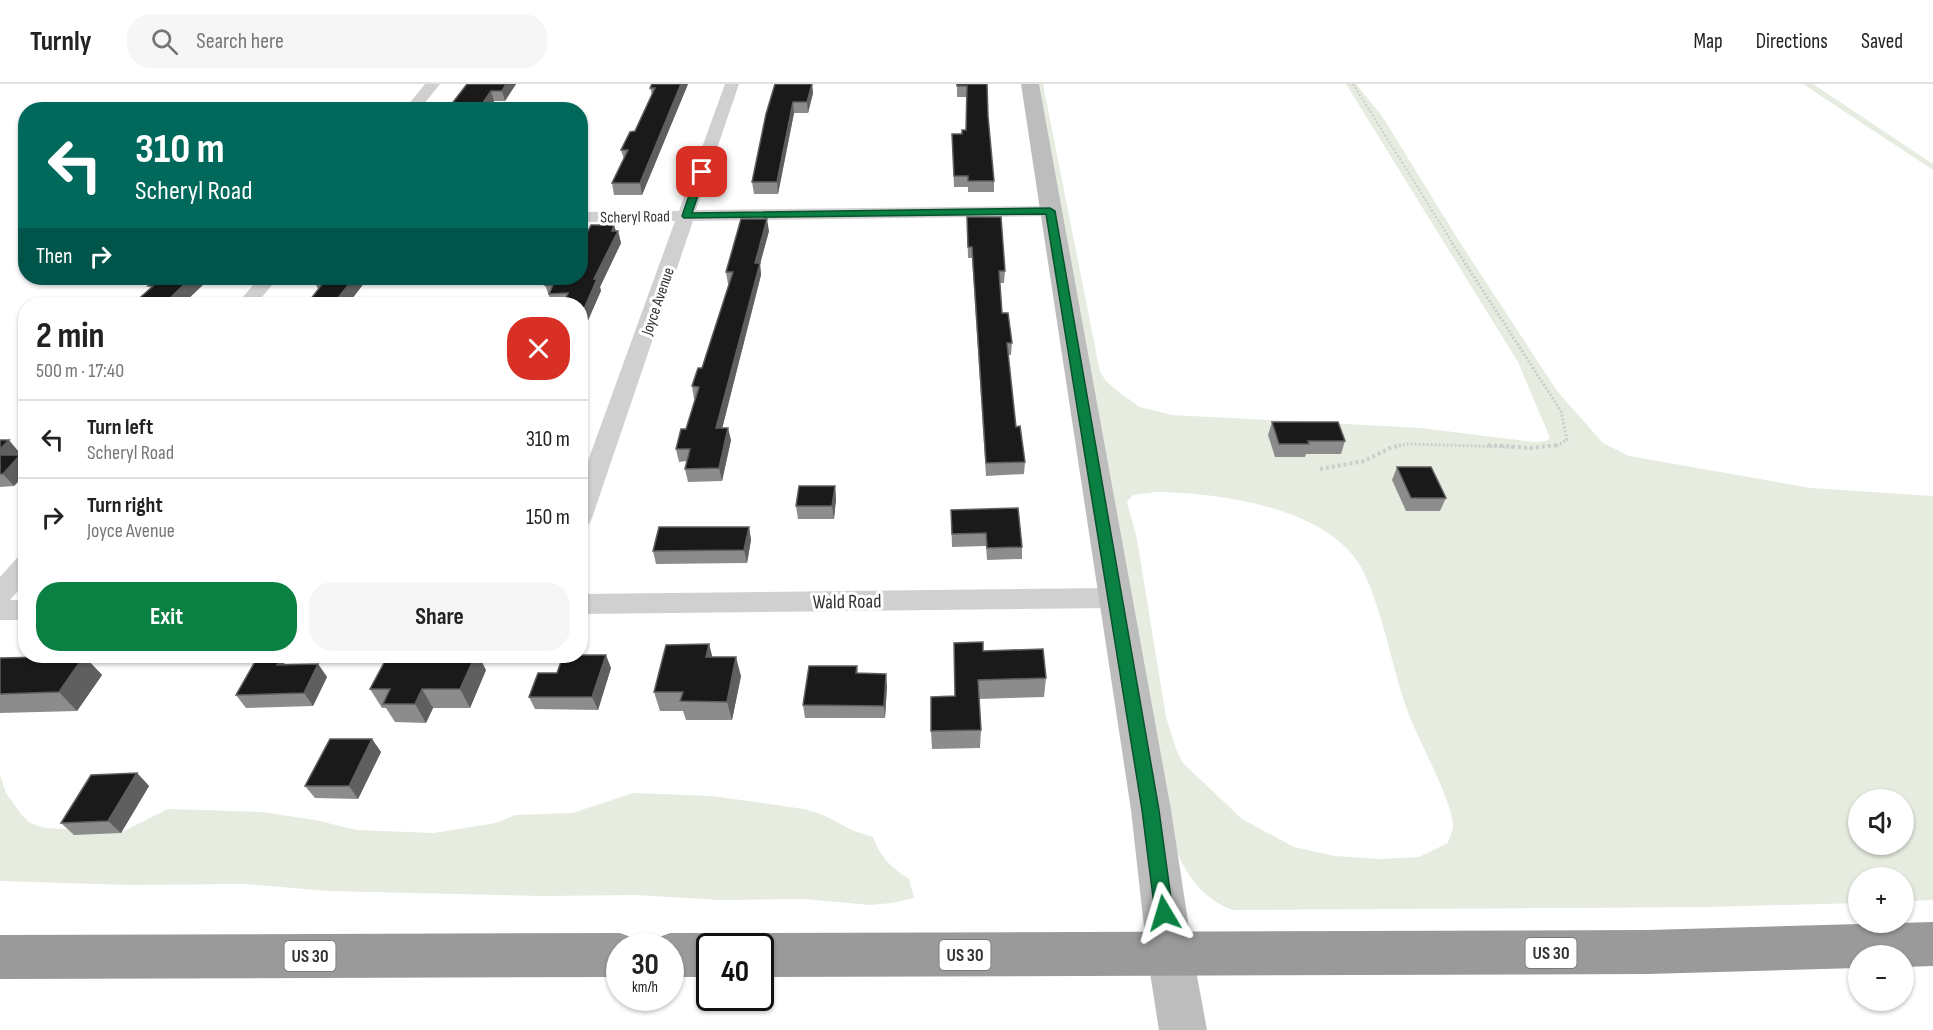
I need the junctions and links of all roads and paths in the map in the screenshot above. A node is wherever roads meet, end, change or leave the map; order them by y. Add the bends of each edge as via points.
1 (433, 84) edge
2 (732, 84) edge
3 (1030, 84) edge
4 (1353, 84) edge
5 (418, 102) edge
6 (1050, 211) junction
7 (687, 216) junction
8 (588, 217) edge
9 (263, 285) edge
10 (252, 297) edge
11 (1320, 469) dead end
12 (588, 495) edge
13 (18, 573) edge
14 (0, 594) edge
15 (1114, 598) junction
16 (588, 604) edge
17 (0, 610) edge
18 (18, 610) edge
19 (1933, 944) edge
20 (1170, 954) junction
21 (774, 955) edge
22 (606, 956) edge
23 (0, 957) edge
24 (1183, 1030) edge

1 - 5 street
2 - 7 street, Joyce Avenue
3 - 6 street
4 - 11 path via 1561,411 1568,440 1555,447 1531,448 1407,444 1364,461
6 - 7 street, Scheryl Road
6 - 15 street
7 - 8 street, Scheryl Road
7 - 12 street, Joyce Avenue
9 - 10 street
13 - 14 street
15 - 16 street, Wald Road
15 - 20 street via 1151,810
17 - 18 street
19 - 20 highway, US 30 via 1648,952
20 - 21 highway, US 30
20 - 24 street
22 - 23 highway, US 30

